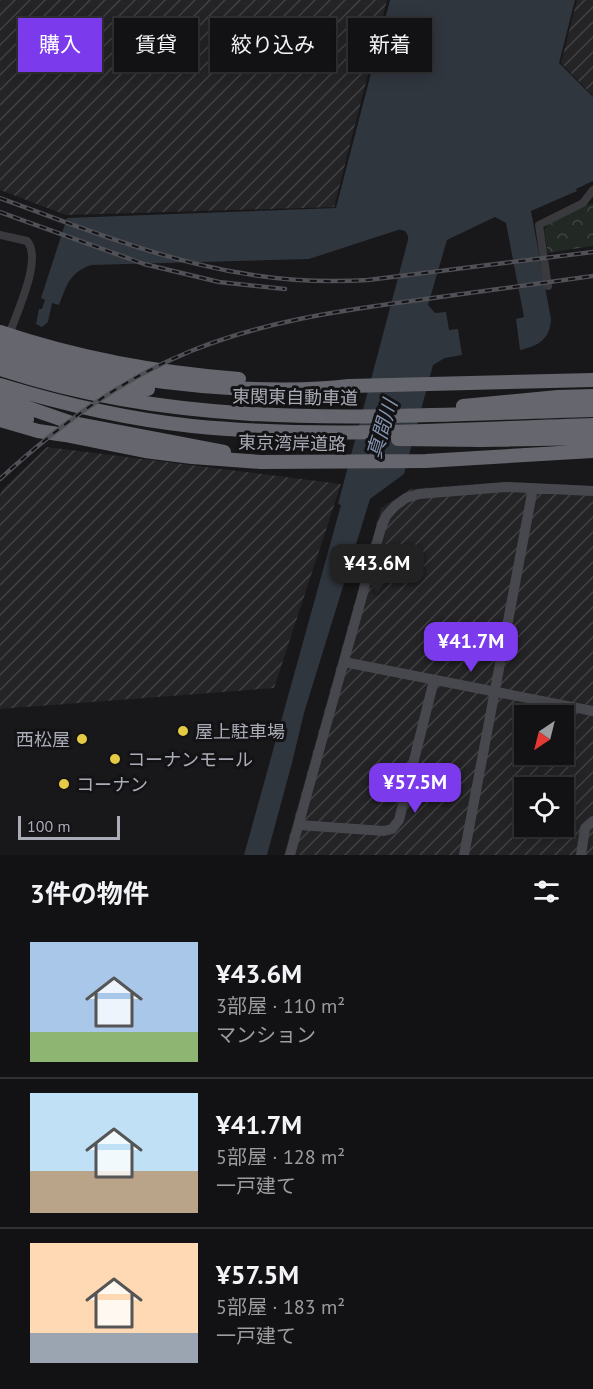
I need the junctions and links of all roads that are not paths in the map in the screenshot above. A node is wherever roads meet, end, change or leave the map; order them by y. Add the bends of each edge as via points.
1 (593, 190) edge
2 (590, 197) edge
3 (0, 235) edge
4 (548, 286) dead end
5 (3, 338) edge
6 (0, 359) edge
7 (0, 369) edge
8 (593, 375) edge
9 (593, 380) edge
10 (545, 381) junction
11 (0, 385) edge
12 (306, 386) junction
13 (238, 388) junction
14 (593, 396) edge
15 (0, 398) edge
16 (0, 409) edge
17 (593, 410) edge
18 (372, 417) junction
19 (0, 420) edge
20 (593, 425) edge
21 (303, 432) junction
22 (65, 435) junction
23 (593, 438) edge
24 (593, 451) edge
25 (593, 460) edge
26 (426, 461) junction
27 (261, 462) junction
28 (532, 488) junction
29 (593, 491) edge
30 (344, 662) junction
31 (434, 680) junction
32 (494, 692) junction
33 (593, 711) edge
34 (593, 821) edge
35 (299, 825) junction
36 (290, 855) edge
37 (464, 855) edge
38 (581, 855) edge

1 - 2 street
2 - 4 street via 539,225
3 - 5 street via 27,241 33,254 31,272
5 - 12 highway via 162,371
5 - 13 highway via 54,361 121,376
6 - 13 highway via 130,387 198,392
7 - 18 highway, 東関東自動車道 via 71,390 141,404 217,413
8 - 10 highway
9 - 10 highway
10 - 12 highway
11 - 21 highway, 東関東自動車道 via 139,419
12 - 13 highway
14 - 18 highway
15 - 27 highway via 72,423
16 - 22 highway, 東京湾岸道路
17 - 18 highway, 東関東自動車道
19 - 22 highway, 東京湾岸道路
20 - 21 highway, 東関東自動車道
21 - 23 highway via 435,440
22 - 27 highway, 東京湾岸道路 via 164,454
24 - 26 highway, 東京湾岸道路
25 - 26 highway
26 - 27 highway, 東京湾岸道路
28 - 29 street
28 - 30 street via 419,494 395,506 381,528
28 - 32 street
30 - 31 street
30 - 35 street
31 - 32 street
31 - 35 street via 395,826 384,831
32 - 33 street
32 - 37 street
34 - 38 street via 585,828
35 - 36 street

